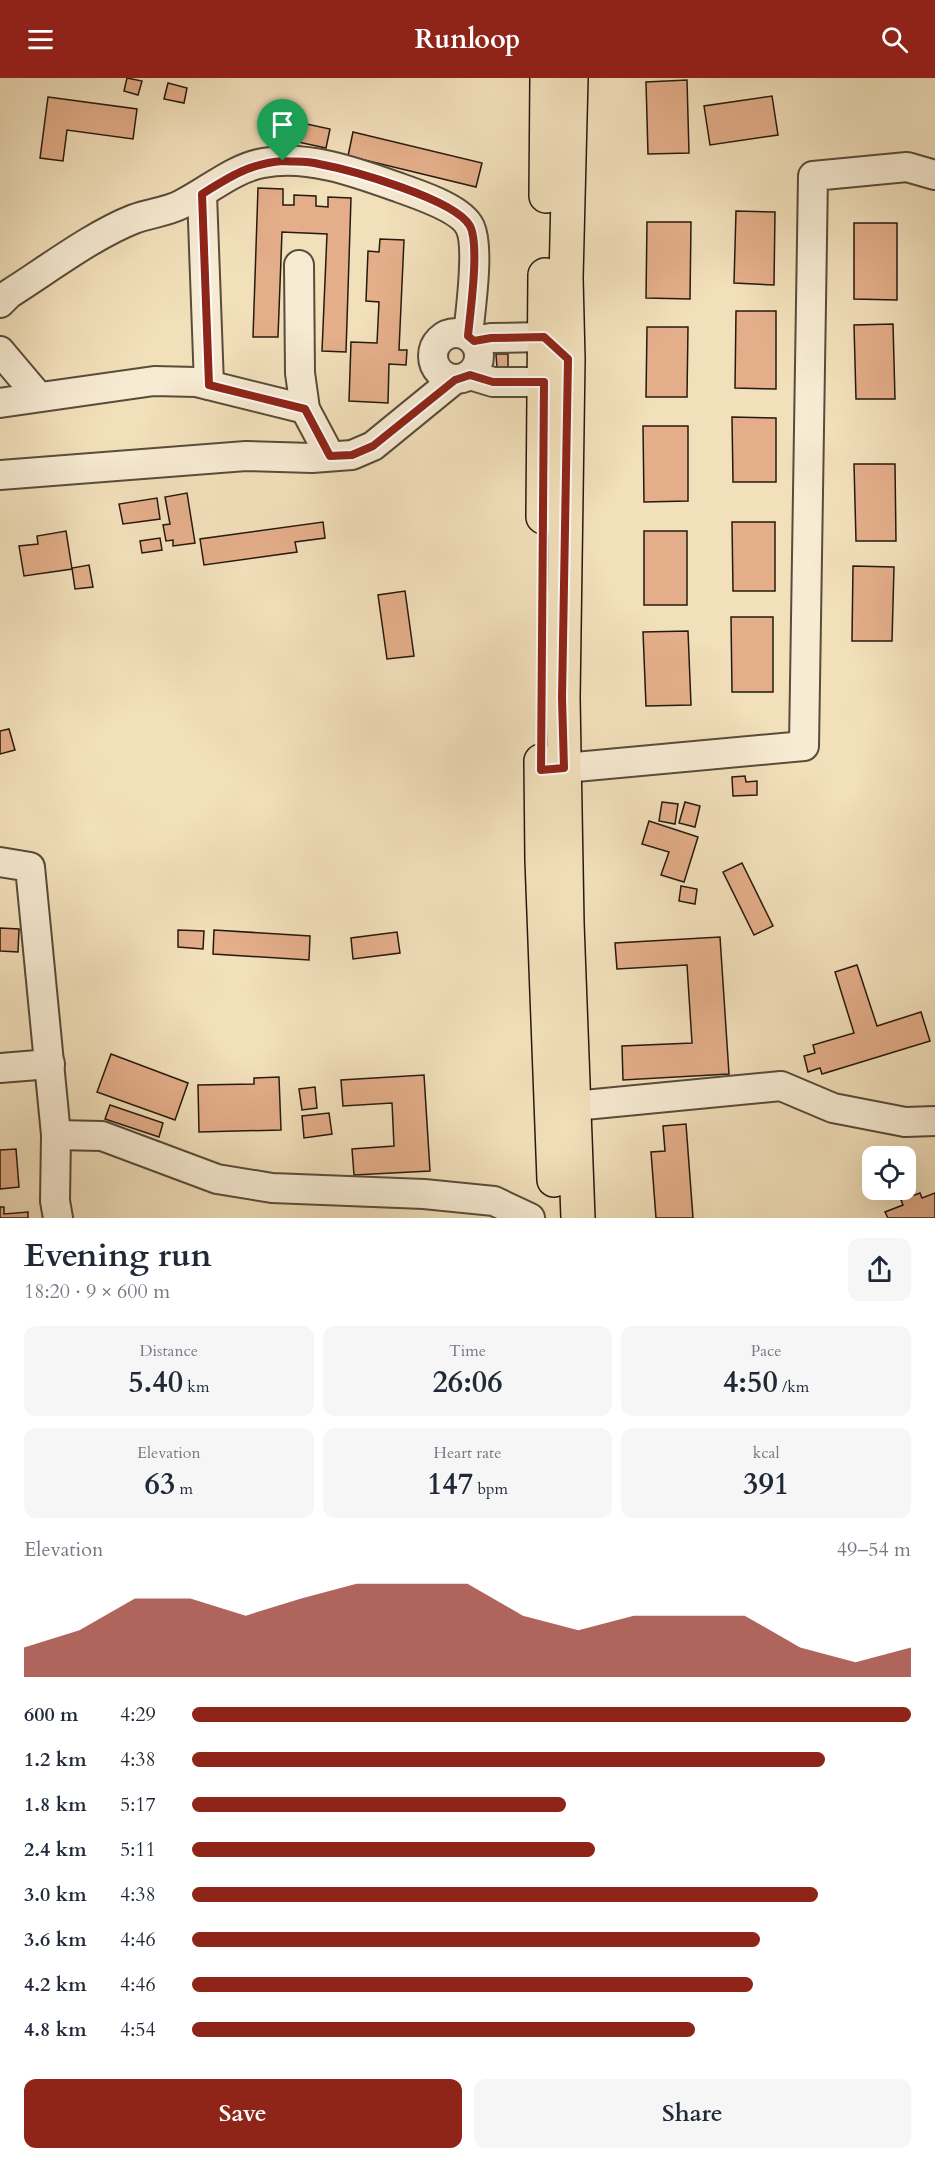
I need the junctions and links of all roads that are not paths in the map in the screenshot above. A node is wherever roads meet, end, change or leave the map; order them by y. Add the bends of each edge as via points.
1 (547, 78) edge
2 (571, 78) edge
3 (935, 175) edge
4 (202, 194) junction
5 (299, 265) dead end
6 (0, 303) edge
7 (544, 337) junction
8 (471, 339) junction
9 (0, 351) edge
10 (568, 359) junction
11 (463, 377) junction
12 (544, 382) junction
13 (209, 385) junction
14 (38, 396) junction
15 (0, 403) edge
16 (305, 409) junction
17 (330, 456) junction
18 (0, 475) edge
19 (552, 769) junction
20 (0, 862) edge
21 (50, 1064) junction
22 (0, 1068) edge
23 (574, 1106) junction
24 (935, 1121) edge
25 (56, 1135) junction
26 (57, 1218) edge
27 (530, 1218) edge
28 (556, 1218) edge
29 (578, 1218) edge

1 - 7 main road
2 - 10 main road
3 - 19 street via 907,167 813,176 804,746
4 - 6 street via 109,232
4 - 8 street via 242,170 283,161 328,166 371,177 434,200 470,227 474,270
4 - 13 street
5 - 16 street via 300,372
7 - 8 street
7 - 10 street
7 - 12 main road
8 - 11 street via 480,355 475,370
8 - 11 street via 453,333 440,340 433,353 436,368 448,378
9 - 14 street
10 - 12 street
10 - 19 main road via 562,698
11 - 12 street via 493,382
11 - 17 street via 373,446 352,455
12 - 19 main road
13 - 14 street via 154,381
13 - 16 street
14 - 15 street
16 - 17 street
17 - 18 street via 246,456
19 - 23 main road
19 - 28 main road via 542,860
20 - 21 street via 30,867
21 - 22 street
21 - 25 street
23 - 24 street via 781,1086 833,1108 905,1122
23 - 29 main road
25 - 26 street
25 - 27 street via 102,1136 217,1179 272,1188 494,1201

